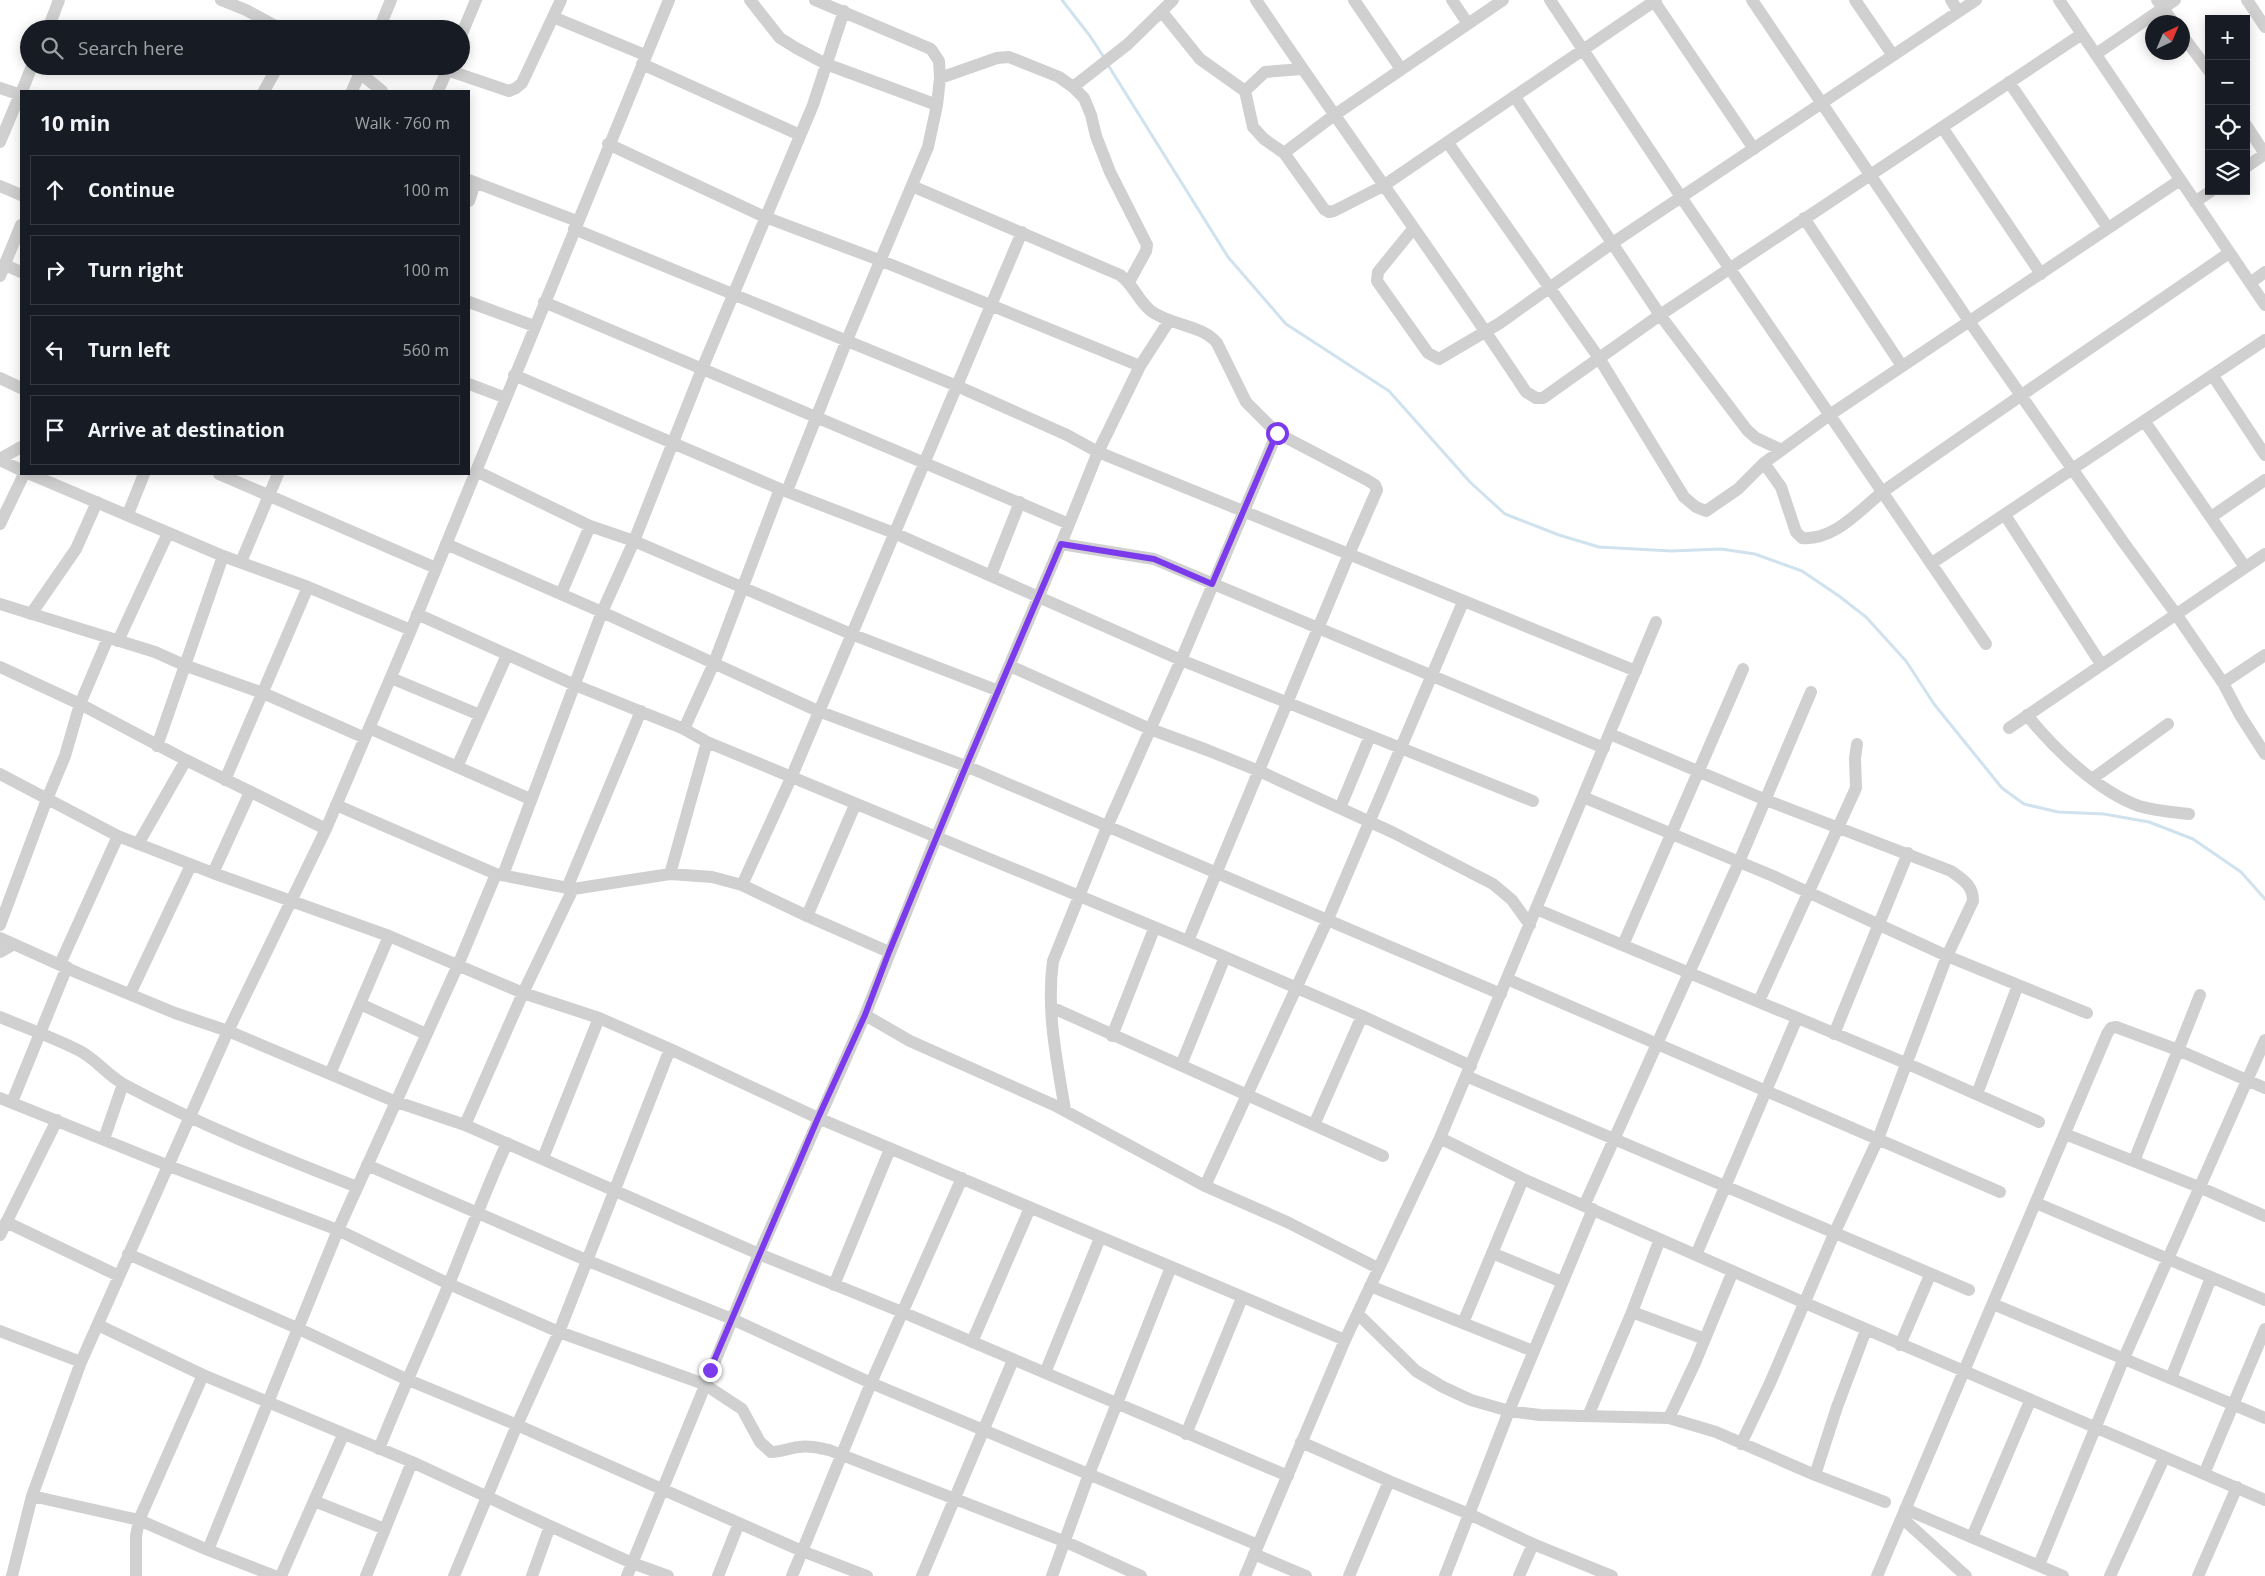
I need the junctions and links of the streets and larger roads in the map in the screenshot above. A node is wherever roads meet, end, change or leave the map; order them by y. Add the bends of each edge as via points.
1 (59, 0) edge
2 (221, 0) edge
3 (391, 0) edge
4 (476, 0) edge
5 (561, 0) edge
6 (669, 0) edge
7 (750, 0) edge
8 (815, 0) edge
9 (1173, 0) edge
10 (1256, 0) edge
11 (1354, 0) edge
12 (1452, 0) edge
13 (1503, 0) edge
14 (1550, 0) edge
15 (1752, 0) edge
16 (1855, 0) edge
17 (1976, 0) edge
18 (2059, 0) edge
19 (2175, 0) edge
20 (2247, 0) edge
21 (1655, 1) edge
22 (2160, 4) edge
23 (1955, 5) edge
24 (844, 11) junction
25 (1162, 12) junction
26 (2168, 15) edge
27 (553, 17) junction
28 (51, 20) edge
29 (264, 20) edge
30 (383, 20) edge
31 (468, 20) edge
32 (1468, 24) junction
33 (2265, 27) edge
34 (2082, 34) junction
35 (2190, 46) edge
36 (1583, 50) junction
37 (1892, 54) junction
38 (2096, 54) junction
39 (644, 59) junction
40 (826, 64) junction
41 (2205, 66) edge
42 (1302, 69) junction
43 (1401, 69) junction
44 (28, 75) edge
45 (273, 75) edge
46 (360, 75) edge
47 (367, 75) edge
48 (445, 75) edge
49 (467, 75) edge
50 (940, 78) junction
51 (2009, 82) junction
52 (1073, 87) junction
53 (0, 88) edge
54 (22, 90) edge
55 (265, 90) edge
56 (352, 90) edge
57 (381, 90) edge
58 (438, 90) edge
59 (1245, 91) junction
60 (20, 93) edge
61 (20, 95) edge
62 (1515, 97) junction
63 (1822, 102) junction
64 (937, 105) junction
65 (1333, 116) junction
66 (1942, 127) junction
67 (2250, 131) edge
68 (800, 135) junction
69 (0, 142) edge
70 (1448, 143) junction
71 (608, 144) junction
72 (1754, 149) junction
73 (1284, 153) junction
74 (2265, 154) edge
75 (2250, 164) edge
76 (1871, 174) junction
77 (2180, 180) junction
78 (472, 181) edge
79 (0, 186) edge
80 (912, 186) junction
81 (1383, 186) junction
82 (470, 194) edge
83 (20, 195) edge
84 (2205, 195) edge
85 (1681, 197) junction
86 (2195, 202) junction
87 (765, 217) junction
88 (1804, 218) junction
89 (575, 225) junction
90 (20, 227) edge
91 (2108, 228) junction
92 (1413, 229) junction
93 (1022, 232) junction
94 (1611, 244) junction
95 (2230, 253) junction
96 (882, 261) junction
97 (1730, 268) junction
98 (2, 270) edge
99 (20, 272) edge
100 (2265, 272) edge
101 (2041, 274) junction
102 (1129, 282) junction
103 (2250, 283) junction
104 (1549, 288) junction
105 (732, 296) junction
106 (470, 302) edge
107 (544, 302) junction
108 (2265, 305) edge
109 (990, 306) junction
110 (1660, 315) junction
111 (1169, 321) junction
112 (1969, 321) junction
113 (534, 326) junction
114 (1485, 330) junction
115 (847, 340) junction
116 (2265, 340) edge
117 (1599, 358) junction
118 (1140, 366) junction
119 (1902, 366) junction
120 (702, 369) junction
121 (514, 375) junction
122 (2213, 376) junction
123 (0, 378) edge
124 (470, 384) edge
125 (957, 386) junction
126 (20, 388) edge
127 (2022, 395) junction
128 (506, 398) junction
129 (1831, 414) junction
130 (817, 418) junction
131 (2145, 422) junction
132 (1277, 433) junction
133 (673, 443) junction
134 (20, 448) edge
135 (1782, 450) junction
136 (1098, 452) junction
137 (2265, 456) edge
138 (0, 459) edge
139 (923, 462) junction
140 (1764, 463) junction
141 (20, 469) edge
142 (2074, 470) junction
143 (470, 474) edge
144 (24, 475) edge
145 (32, 475) edge
146 (144, 475) edge
147 (221, 475) edge
148 (278, 475) edge
149 (470, 475) edge
150 (2265, 480) edge
151 (784, 490) junction
152 (1882, 492) junction
153 (269, 496) junction
154 (96, 502) junction
155 (1020, 502) junction
156 (1243, 511) junction
157 (128, 514) junction
158 (2005, 515) junction
159 (2210, 517) junction
160 (0, 524) edge
161 (1069, 524) junction
162 (590, 526) junction
163 (168, 533) junction
164 (894, 533) junction
165 (634, 541) junction
166 (446, 544) junction
167 (1061, 544) junction
168 (1349, 554) junction
169 (2265, 554) edge
170 (223, 556) junction
171 (241, 562) junction
172 (1932, 563) junction
173 (2245, 567) junction
174 (436, 568) junction
175 (991, 575) junction
176 (1212, 584) junction
177 (308, 586) junction
178 (742, 586) junction
179 (561, 594) junction
180 (1038, 596) junction
181 (1463, 602) junction
182 (0, 604) edge
183 (602, 612) junction
184 (31, 614) junction
185 (418, 614) junction
186 (2176, 614) junction
187 (1656, 622) dead end
188 (1318, 627) junction
189 (411, 630) junction
190 (851, 634) junction
191 (113, 639) junction
192 (1986, 644) dead end
193 (507, 655) junction
194 (2265, 655) edge
195 (1181, 660) junction
196 (714, 663) junction
197 (2102, 664) junction
198 (184, 665) junction
199 (1010, 666) junction
200 (0, 667) edge
201 (1743, 669) dead end
202 (1636, 672) junction
203 (1432, 677) junction
204 (391, 678) junction
205 (2223, 683) junction
206 (575, 684) junction
207 (999, 691) junction
208 (1811, 692) dead end
209 (263, 693) junction
210 (1287, 701) junction
211 (80, 704) junction
212 (640, 711) junction
213 (818, 711) junction
214 (480, 715) junction
215 (2027, 715) junction
216 (2168, 724) dead end
217 (2009, 728) dead end
218 (684, 729) junction
219 (1150, 729) junction
220 (367, 733) junction
221 (1610, 734) junction
222 (1370, 736) junction
223 (707, 742) junction
224 (1857, 744) dead end
225 (157, 746) junction
226 (1402, 748) junction
227 (1604, 748) junction
228 (2265, 754) edge
229 (186, 760) junction
230 (966, 766) junction
231 (457, 767) junction
232 (1259, 771) junction
233 (1698, 771) junction
234 (0, 774) edge
235 (791, 778) junction
236 (2092, 778) junction
237 (225, 780) junction
238 (250, 792) junction
239 (1583, 798) junction
240 (47, 799) junction
241 (530, 799) junction
242 (1766, 800) junction
243 (1533, 801) dead end
244 (336, 805) junction
245 (855, 805) junction
246 (1340, 808) junction
247 (2189, 814) dead end
248 (1370, 821) junction
249 (1107, 827) junction
250 (1838, 827) junction
251 (326, 829) junction
252 (1670, 833) junction
253 (118, 836) junction
254 (936, 838) junction
255 (138, 844) junction
256 (1908, 853) junction
257 (1739, 862) junction
258 (192, 865) junction
259 (213, 873) junction
260 (1217, 873) junction
261 (500, 874) junction
262 (670, 874) junction
263 (742, 885) junction
264 (570, 888) junction
265 (1810, 892) junction
266 (1079, 897) junction
267 (293, 901) junction
268 (1536, 909) junction
269 (807, 916) junction
270 (1328, 919) junction
271 (1878, 924) junction
272 (0, 925) edge
273 (1530, 925) junction
274 (1154, 928) junction
275 (389, 936) junction
276 (0, 938) edge
277 (1188, 941) junction
278 (14, 944) junction
279 (1623, 945) junction
280 (0, 952) edge
281 (889, 952) junction
282 (1947, 956) junction
283 (1225, 957) junction
284 (64, 965) junction
285 (458, 965) junction
286 (1689, 972) junction
287 (1507, 979) junction
288 (2018, 985) junction
289 (1297, 988) junction
290 (523, 993) junction
291 (130, 994) junction
292 (1501, 994) junction
293 (2200, 994) dead end
294 (1759, 1001) junction
295 (360, 1004) junction
296 (1051, 1007) junction
297 (2087, 1013) dead end
298 (865, 1015) junction
299 (0, 1016) edge
300 (1362, 1016) junction
301 (599, 1018) junction
302 (1797, 1018) junction
303 (228, 1031) junction
304 (426, 1034) junction
305 (1834, 1034) junction
306 (40, 1035) junction
307 (1112, 1036) junction
308 (2265, 1040) edge
309 (1657, 1042) junction
310 (670, 1049) junction
311 (2178, 1050) junction
312 (1908, 1064) junction
313 (1181, 1065) junction
314 (1468, 1071) junction
315 (330, 1074) junction
316 (2247, 1080) junction
317 (123, 1084) junction
318 (2265, 1088) edge
319 (1766, 1091) junction
320 (1977, 1094) junction
321 (1247, 1095) junction
322 (0, 1098) edge
323 (394, 1101) junction
324 (12, 1102) junction
325 (1065, 1110) junction
326 (190, 1117) junction
327 (818, 1118) junction
328 (57, 1120) junction
329 (2039, 1122) dead end
330 (465, 1125) junction
331 (1314, 1125) junction
332 (2065, 1134) junction
333 (1440, 1138) junction
334 (1615, 1138) junction
335 (104, 1139) junction
336 (1878, 1139) junction
337 (507, 1143) junction
338 (890, 1149) junction
339 (1383, 1156) dead end
340 (543, 1158) junction
341 (2134, 1162) junction
342 (367, 1165) junction
343 (169, 1166) junction
344 (962, 1178) junction
345 (1523, 1179) junction
346 (1204, 1186) junction
347 (1725, 1186) junction
348 (357, 1187) junction
349 (2199, 1187) junction
350 (615, 1190) junction
351 (2000, 1192) dead end
352 (2036, 1203) junction
353 (1589, 1207) junction
354 (1030, 1208) junction
355 (476, 1212) junction
356 (6, 1214) edge
357 (2265, 1216) edge
358 (338, 1230) junction
359 (0, 1234) edge
360 (1834, 1234) junction
361 (1100, 1238) junction
362 (1660, 1239) junction
363 (1492, 1253) junction
364 (128, 1254) junction
365 (759, 1254) junction
366 (1696, 1255) junction
367 (2167, 1259) junction
368 (586, 1260) junction
369 (1170, 1267) junction
370 (1378, 1268) junction
371 (1733, 1271) junction
372 (1930, 1275) junction
373 (119, 1276) junction
374 (2212, 1278) junction
375 (1562, 1282) junction
376 (449, 1284) junction
377 (834, 1285) junction
378 (1370, 1286) junction
379 (1969, 1290) dead end
380 (1242, 1298) junction
381 (2265, 1300) edge
382 (1805, 1303) junction
383 (1993, 1304) junction
384 (902, 1312) junction
385 (1632, 1312) junction
386 (1358, 1314) junction
387 (732, 1319) junction
388 (1463, 1323) junction
389 (98, 1325) junction
390 (297, 1328) junction
391 (2265, 1329) edge
392 (1866, 1330) junction
393 (0, 1331) edge
394 (559, 1332) junction
395 (1706, 1338) junction
396 (1345, 1340) junction
397 (972, 1342) junction
398 (1900, 1345) junction
399 (1533, 1351) junction
400 (2124, 1358) junction
401 (1013, 1360) junction
402 (81, 1362) junction
403 (1964, 1372) junction
404 (1045, 1373) junction
405 (203, 1376) junction
406 (2171, 1378) junction
407 (406, 1379) junction
408 (872, 1383) junction
409 (704, 1384) junction
410 (2030, 1401) junction
411 (268, 1404) junction
412 (1116, 1404) junction
413 (2233, 1404) junction
414 (1509, 1412) junction
415 (1588, 1416) junction
416 (1669, 1418) junction
417 (2265, 1418) edge
418 (517, 1425) junction
419 (2096, 1428) junction
420 (984, 1431) junction
421 (1186, 1434) junction
422 (343, 1435) junction
423 (1301, 1442) junction
424 (1741, 1444) junction
425 (379, 1449) junction
426 (841, 1455) junction
427 (2164, 1458) junction
428 (412, 1462) junction
429 (1088, 1474) junction
430 (2204, 1474) junction
431 (1815, 1475) junction
432 (1288, 1476) junction
433 (1389, 1481) junction
434 (2237, 1487) junction
435 (662, 1489) junction
436 (32, 1496) junction
437 (487, 1497) junction
438 (955, 1499) junction
439 (314, 1500) junction
440 (2265, 1500) edge
441 (1885, 1502) dead end
442 (1469, 1514) junction
443 (1904, 1514) junction
444 (139, 1520) junction
445 (739, 1523) junction
446 (550, 1526) junction
447 (385, 1529) junction
448 (1972, 1537) junction
449 (1066, 1542) junction
450 (1533, 1544) junction
451 (1256, 1549) junction
452 (208, 1550) junction
453 (802, 1551) junction
454 (240, 1563) junction
455 (632, 1563) junction
456 (2039, 1565) junction
457 (1606, 1575) edge
458 (12, 1576) edge
459 (136, 1576) edge
460 (250, 1576) edge
461 (275, 1576) edge
462 (281, 1576) edge
463 (366, 1576) edge
464 (454, 1576) edge
465 (532, 1576) edge
466 (627, 1576) edge
467 (668, 1576) edge
468 (718, 1576) edge
469 (792, 1576) edge
470 (867, 1576) edge
471 (922, 1576) edge
472 (1052, 1576) edge
473 (1141, 1576) edge
474 (1245, 1576) edge
475 (1306, 1576) edge
476 (1349, 1576) edge
477 (1445, 1576) edge
478 (1518, 1576) edge
479 (1877, 1576) edge
480 (1966, 1576) edge
481 (2063, 1576) edge
482 (2110, 1576) edge
483 (2198, 1576) edge

1 - 28 street
2 - 29 street
3 - 30 street
4 - 31 street
5 - 27 street
6 - 39 street
7 - 40 street via 780,38
8 - 24 street
9 - 25 street
10 - 42 street
11 - 43 street
12 - 32 street
13 - 32 street
14 - 36 street
15 - 63 street
16 - 37 street
17 - 23 street
18 - 34 street
19 - 22 street
20 - 33 street
21 - 36 street
21 - 72 street
22 - 26 street
22 - 38 street
23 - 37 street
24 - 40 street
24 - 50 street via 931,49 938,61
25 - 52 street via 1128,44
25 - 59 street via 1200,59
27 - 39 street
27 - 49 street via 522,83 516,88 509,91
32 - 43 street
34 - 38 street
34 - 51 street
35 - 41 street
36 - 62 street
36 - 85 street
37 - 63 street
38 - 77 street
39 - 68 street
39 - 71 street
40 - 64 street
40 - 68 street
42 - 59 street via 1264,72
42 - 65 street
43 - 65 street
44 - 54 street
45 - 55 street
46 - 56 street
47 - 57 street
48 - 58 street
50 - 52 street via 997,58 1009,57 1059,77
50 - 64 street
51 - 66 street
51 - 91 street
52 - 102 street via 1084,98 1110,172 1147,245
53 - 60 street
59 - 73 street via 1253,127
61 - 69 street
62 - 70 street
62 - 94 street
63 - 72 street
63 - 76 street
64 - 80 street via 928,147
65 - 73 street
65 - 81 street
66 - 76 street
66 - 101 street
67 - 74 street
68 - 87 street
70 - 81 street
70 - 104 street
71 - 87 street
71 - 89 street
72 - 85 street
73 - 81 street via 1329,212
74 - 75 street
76 - 88 street
76 - 112 street
77 - 86 street
77 - 91 street
78 - 82 street
78 - 89 street
79 - 83 street
80 - 93 street
80 - 96 street
81 - 92 street
84 - 86 street
85 - 94 street
85 - 97 street
86 - 95 street
87 - 96 street
87 - 105 street
88 - 97 street
88 - 119 street
89 - 105 street
89 - 107 street
90 - 98 street
91 - 101 street
92 - 114 street
92 - 114 street via 1378,272 1376,281 1434,358 1439,359
93 - 102 street
93 - 109 street
94 - 104 street
94 - 110 street
95 - 103 street
95 - 127 street
96 - 109 street
96 - 115 street
97 - 110 street
97 - 129 street
98 - 99 street
100 - 103 street
101 - 112 street
102 - 111 street via 1140,300
103 - 108 street
104 - 114 street
104 - 117 street
105 - 115 street
105 - 120 street
106 - 113 street
107 - 113 street
107 - 120 street
109 - 118 street
109 - 125 street
110 - 117 street
110 - 135 street via 1747,430
111 - 118 street
111 - 132 street via 1211,336 1246,402
112 - 119 street
112 - 127 street
113 - 121 street
114 - 117 street via 1526,392 1536,398 1543,398
115 - 125 street
115 - 130 street
116 - 122 street
117 - 140 street via 1684,497 1696,507 1706,511 1715,506
118 - 136 street
119 - 129 street
120 - 130 street
120 - 133 street
121 - 128 street
121 - 133 street
122 - 131 street
122 - 137 street
123 - 126 street
124 - 128 street
125 - 136 street
125 - 139 street
127 - 142 street
127 - 152 street
128 - 143 street
129 - 135 street
129 - 152 street
130 - 139 street
130 - 151 street
131 - 142 street
131 - 159 street
132 - 156 street
132 - 168 street via 1375,485 1377,490
133 - 151 street
133 - 165 street
134 - 138 street
135 - 140 street
136 - 156 street
136 - 161 street
138 - 141 street
139 - 155 street
139 - 164 street
140 - 152 street via 1781,487 1796,532 1802,538 1821,537 1842,525
142 - 158 street
142 - 186 street
143 - 162 street
144 - 160 street
145 - 154 street
146 - 157 street
147 - 153 street
148 - 153 street
149 - 166 street
150 - 159 street
151 - 164 street
151 - 178 street
152 - 172 street
153 - 171 street
153 - 174 street
154 - 157 street
154 - 184 street via 76,549
155 - 161 street
155 - 175 street
156 - 168 street
156 - 176 street
157 - 163 street
158 - 172 street
158 - 197 street
159 - 173 street
161 - 167 street
162 - 165 street
162 - 179 street
163 - 170 street
163 - 191 street
164 - 175 street
164 - 190 street
165 - 178 street
165 - 183 street
166 - 174 street
166 - 179 street
167 - 176 street via 1154,559
167 - 180 street
168 - 181 street
168 - 188 street
169 - 173 street
170 - 171 street
170 - 198 street
171 - 177 street
172 - 192 street
173 - 186 street
174 - 185 street
175 - 180 street
176 - 188 street
176 - 195 street
177 - 189 street
177 - 209 street
178 - 190 street
178 - 196 street
179 - 183 street
180 - 195 street
180 - 199 street
181 - 202 street
181 - 203 street
182 - 184 street
183 - 196 street
183 - 206 street
184 - 191 street
185 - 189 street
185 - 193 street
186 - 197 street
186 - 205 street
187 - 202 street
188 - 203 street
188 - 210 street
189 - 204 street
190 - 207 street
190 - 213 street
191 - 198 street
191 - 211 street
193 - 206 street
193 - 214 street
194 - 205 street
195 - 210 street
195 - 219 street
196 - 213 street
196 - 218 street
197 - 215 street
198 - 209 street
198 - 225 street
199 - 207 street
199 - 219 street
200 - 211 street
201 - 233 street
202 - 221 street
203 - 226 street
203 - 227 street
204 - 214 street
204 - 220 street
205 - 228 street
206 - 212 street
206 - 241 street
207 - 230 street
208 - 242 street
209 - 220 street
209 - 237 street
210 - 222 street
210 - 232 street
211 - 225 street
211 - 240 street via 66,756
212 - 218 street
212 - 264 street
213 - 230 street
213 - 235 street
214 - 231 street
215 - 217 street
215 - 236 street via 2045,737
216 - 236 street
218 - 223 street
219 - 232 street
219 - 249 street
220 - 231 street
220 - 244 street
221 - 227 street
221 - 233 street
222 - 226 street
222 - 246 street
223 - 235 street
223 - 262 street
224 - 250 street via 1856,788
225 - 229 street
226 - 243 street
226 - 248 street
227 - 239 street
229 - 237 street
229 - 255 street
230 - 249 street
230 - 254 street
231 - 241 street
232 - 246 street
232 - 260 street
233 - 242 street
233 - 252 street
234 - 240 street
235 - 245 street
235 - 263 street
236 - 247 street via 2112,793 2140,806
237 - 238 street
238 - 251 street
238 - 259 street
239 - 252 street
239 - 268 street
240 - 253 street
240 - 272 street
241 - 261 street
242 - 250 street
242 - 257 street
244 - 251 street
244 - 261 street
245 - 254 street
245 - 269 street
246 - 248 street
248 - 270 street
248 - 273 street via 1493,884 1512,900
249 - 260 street
249 - 266 street
250 - 256 street
250 - 265 street
251 - 267 street
252 - 257 street
252 - 279 street
253 - 255 street
253 - 284 street
254 - 266 street
254 - 281 street
255 - 258 street
256 - 271 street
256 - 282 street via 1951,872 1970,886 1973,893 1973,901
257 - 265 street
257 - 286 street
258 - 259 street
258 - 291 street
259 - 267 street
260 - 270 street
260 - 277 street
261 - 264 street
261 - 285 street
262 - 263 street via 712,877
262 - 264 street
263 - 269 street
264 - 290 street
265 - 271 street
265 - 294 street
266 - 274 street
266 - 296 street via 1053,961
267 - 275 street
267 - 303 street
268 - 273 street
268 - 279 street
269 - 281 street
270 - 289 street
270 - 292 street
271 - 282 street
271 - 305 street
273 - 287 street
274 - 277 street
274 - 307 street
275 - 285 street
275 - 295 street
276 - 278 street
277 - 283 street
278 - 280 street
278 - 284 street
279 - 286 street
281 - 298 street
282 - 288 street
282 - 312 street
283 - 289 street
283 - 313 street
284 - 291 street
284 - 306 street
285 - 290 street
285 - 304 street
286 - 294 street
286 - 309 street
287 - 292 street
287 - 309 street
288 - 297 street
288 - 320 street
289 - 300 street
289 - 321 street
290 - 301 street
290 - 330 street
291 - 303 street
292 - 314 street
293 - 311 street
294 - 302 street
295 - 304 street
295 - 315 street
296 - 307 street
296 - 325 street
298 - 325 street via 910,1041
298 - 327 street
299 - 306 street
300 - 314 street
300 - 331 street
301 - 310 street
301 - 340 street
302 - 305 street
302 - 319 street
303 - 315 street
303 - 326 street
304 - 323 street
305 - 312 street
306 - 317 street via 80,1051
306 - 324 street
307 - 313 street
308 - 316 street
309 - 319 street
309 - 334 street
310 - 327 street
310 - 350 street
311 - 316 street
311 - 332 street via 2116,1027 2111,1028
311 - 341 street
312 - 320 street
312 - 336 street
313 - 321 street
314 - 333 street
314 - 334 street
315 - 323 street
316 - 318 street
316 - 349 street
317 - 326 street
317 - 335 street
319 - 336 street
319 - 347 street
320 - 329 street
321 - 331 street
321 - 346 street
322 - 324 street
323 - 330 street
323 - 342 street
324 - 328 street
325 - 346 street
326 - 343 street
326 - 348 street
327 - 338 street
327 - 365 street
328 - 335 street
328 - 356 street
330 - 337 street
331 - 339 street
332 - 341 street
332 - 352 street
333 - 345 street
333 - 370 street
334 - 347 street
334 - 353 street
335 - 343 street
336 - 351 street
336 - 360 street
337 - 340 street
337 - 355 street
338 - 344 street
338 - 377 street
340 - 350 street
341 - 349 street
342 - 348 street
342 - 355 street
343 - 358 street
343 - 364 street
344 - 354 street
344 - 384 street
345 - 353 street
345 - 363 street
346 - 370 street via 1287,1222
347 - 360 street
347 - 366 street
348 - 358 street
349 - 357 street
349 - 367 street
350 - 365 street
350 - 368 street
352 - 367 street
352 - 383 street
353 - 362 street
353 - 375 street
354 - 361 street
354 - 397 street
355 - 368 street
355 - 376 street
356 - 359 street
356 - 373 street
358 - 376 street
358 - 390 street
360 - 372 street
360 - 382 street
361 - 369 street
361 - 404 street
362 - 366 street
362 - 385 street
363 - 375 street
363 - 388 street
364 - 373 street
364 - 390 street
365 - 377 street
365 - 387 street
366 - 371 street
367 - 374 street
367 - 400 street
368 - 387 street
368 - 394 street
369 - 380 street
369 - 412 street
370 - 378 street
371 - 382 street
371 - 395 street
372 - 379 street
372 - 398 street
373 - 389 street
374 - 381 street
374 - 406 street
375 - 399 street
376 - 394 street
376 - 407 street
377 - 384 street
378 - 386 street
378 - 388 street
380 - 396 street
380 - 421 street
382 - 392 street
382 - 424 street
383 - 400 street
383 - 403 street
384 - 397 street
384 - 408 street
385 - 395 street
385 - 415 street
386 - 396 street
386 - 414 street via 1416,1371 1471,1400
387 - 408 street
387 - 409 street
388 - 399 street
389 - 402 street
389 - 405 street
390 - 407 street
390 - 411 street
391 - 413 street
392 - 398 street
392 - 431 street
393 - 402 street
394 - 409 street
394 - 418 street
395 - 416 street
396 - 423 street
397 - 401 street
398 - 403 street
399 - 414 street
400 - 406 street
400 - 419 street
401 - 404 street
401 - 420 street
402 - 436 street
403 - 410 street
403 - 443 street
404 - 412 street
405 - 411 street
405 - 444 street
406 - 413 street
407 - 418 street
407 - 425 street
408 - 420 street
408 - 426 street
409 - 426 street via 742,1409 760,1442 770,1452 813,1446
409 - 435 street
410 - 419 street
410 - 448 street
411 - 422 street
411 - 452 street
412 - 421 street
412 - 429 street
413 - 417 street
413 - 430 street
414 - 415 street
414 - 442 street
415 - 416 street
416 - 424 street via 1716,1432
418 - 435 street
418 - 437 street
419 - 427 street
419 - 456 street
420 - 429 street
420 - 438 street
421 - 432 street
422 - 425 street
422 - 439 street
423 - 432 street
423 - 433 street
424 - 431 street
425 - 428 street
426 - 438 street
426 - 453 street
427 - 430 street
427 - 482 street
428 - 437 street
428 - 447 street
429 - 449 street
429 - 451 street
430 - 434 street
431 - 441 street
432 - 451 street
433 - 442 street
433 - 476 street
434 - 440 street
434 - 483 street
435 - 445 street
435 - 455 street
436 - 444 street
436 - 458 street
437 - 446 street
437 - 464 street
438 - 449 street
438 - 471 street
439 - 447 street
439 - 462 street
442 - 450 street
442 - 477 street
443 - 448 street
443 - 479 street
443 - 480 street
444 - 452 street
444 - 459 street
445 - 453 street
445 - 468 street
446 - 455 street
446 - 465 street
447 - 463 street
448 - 456 street
449 - 472 street
449 - 473 street
450 - 457 street
450 - 478 street
451 - 474 street
451 - 475 street
452 - 454 street
453 - 469 street
453 - 470 street
454 - 460 street
454 - 461 street
455 - 466 street
455 - 467 street
456 - 481 street

